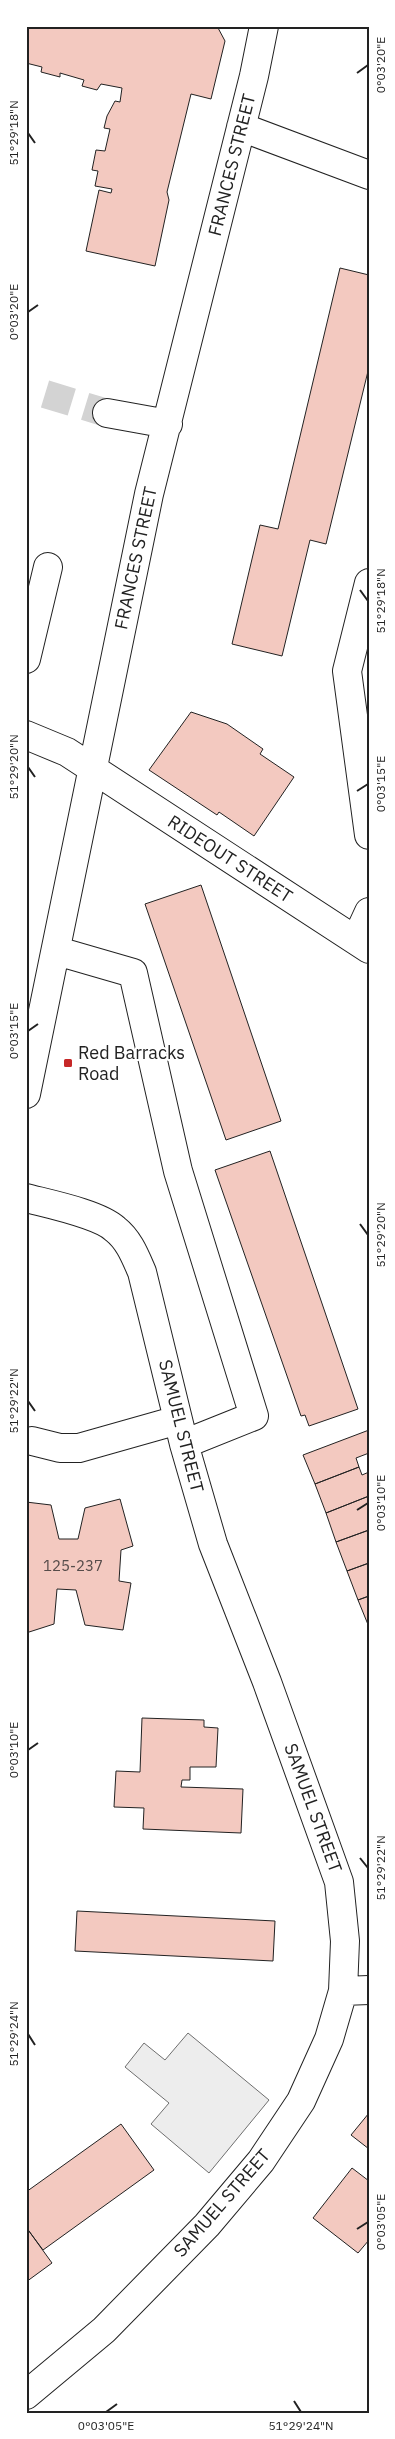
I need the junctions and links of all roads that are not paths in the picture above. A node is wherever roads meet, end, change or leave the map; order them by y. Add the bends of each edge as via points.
1 (264, 26) edge
2 (241, 127) junction
3 (369, 175) edge
4 (107, 413) tunnel mouth
5 (168, 424) junction
6 (48, 567) dead end
7 (369, 583) edge
8 (26, 659) edge
9 (26, 735) edge
10 (91, 769) junction
11 (369, 835) edge
12 (369, 912) edge
13 (362, 944) edge
14 (57, 951) junction
15 (26, 1094) edge
16 (26, 1198) edge
17 (181, 1432) junction
18 (32, 1441) dead end
19 (356, 1991) edge
20 (26, 2396) edge

1 - 2 street, FRANCES STREET
2 - 3 street
2 - 5 street, FRANCES STREET
4 - 5 street
5 - 10 street, FRANCES STREET via 149,494
6 - 8 street
7 - 11 street via 347,671
9 - 10 street via 67,752
10 - 13 street, RIDEOUT STREET
10 - 14 street, FRANCES STREET
12 - 13 street
14 - 15 street, FRANCES STREET
14 - 17 street via 133,974 178,1171 254,1416
16 - 17 street, SAMUEL STREET via 94,1218 115,1228 131,1247 142,1272
17 - 18 street via 79,1448 60,1448
17 - 19 street, SAMUEL STREET via 213,1544 339,1882 345,1941
19 - 20 street, SAMUEL STREET via 329,2039 301,2101 261,2161 207,2225 104,2330

